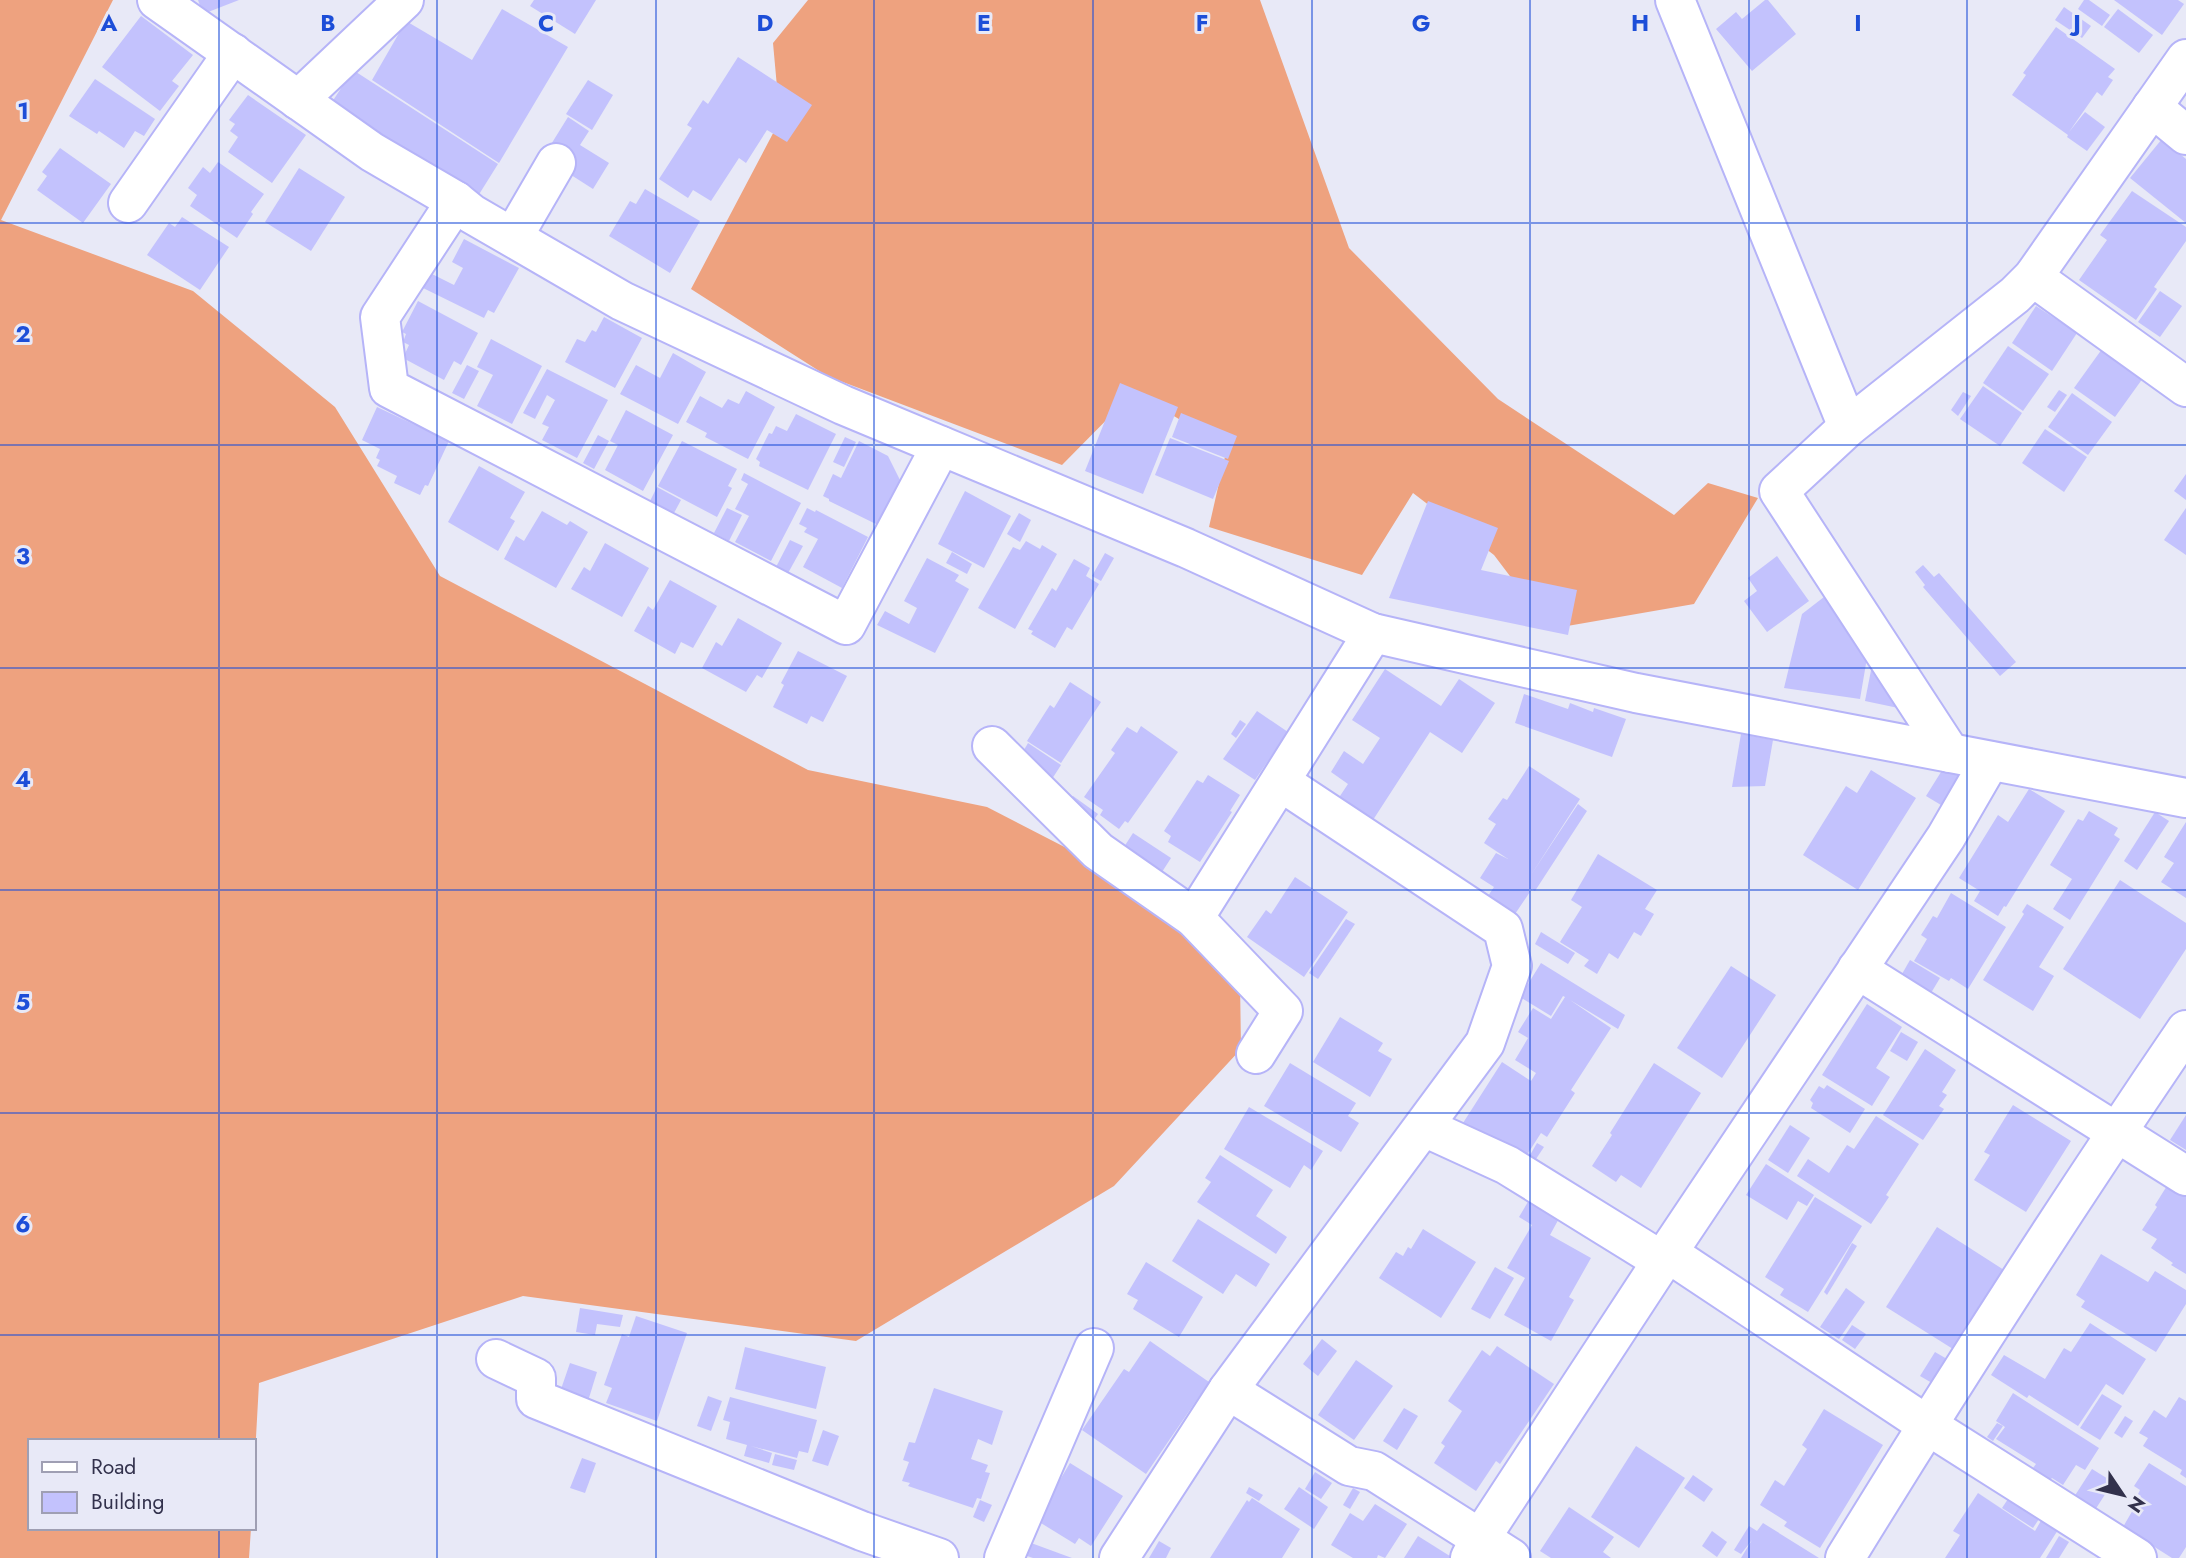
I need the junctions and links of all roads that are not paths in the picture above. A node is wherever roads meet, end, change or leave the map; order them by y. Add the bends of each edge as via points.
1 (157, 0) edge
2 (404, 0) edge
3 (1675, 0) edge
4 (233, 53) junction
5 (2186, 59) edge
6 (298, 100) junction
7 (2152, 107) junction
8 (2186, 135) edge
9 (556, 163) dead end
10 (456, 201) junction
11 (128, 203) dead end
12 (513, 237) junction
13 (2033, 277) junction
14 (2186, 387) edge
15 (1848, 426) junction
16 (941, 446) junction
17 (1373, 632) junction
18 (992, 746) dead end
19 (1950, 753) junction
20 (1990, 761) junction
21 (1281, 782) junction
22 (2186, 798) edge
23 (1194, 918) junction
24 (1857, 969) junction
25 (2186, 1030) edge
26 (1256, 1054) dead end
27 (1424, 1127) junction
28 (2116, 1133) junction
29 (2186, 1176) edge
30 (1665, 1257) junction
31 (1094, 1348) dead end
32 (496, 1359) dead end
33 (1228, 1390) junction
34 (1927, 1424) junction
35 (1487, 1552) edge
36 (939, 1558) edge
37 (1004, 1558) edge
38 (1119, 1558) edge
39 (1845, 1558) edge
40 (2137, 1558) edge

1 - 4 street
2 - 6 street
3 - 15 street
4 - 6 street
4 - 11 street
5 - 7 street
6 - 10 street via 372,152
7 - 8 street
7 - 13 street
9 - 12 street
10 - 12 street
10 - 16 street via 380,317 389,388 846,625
12 - 16 street via 622,301
13 - 14 street
13 - 15 street
15 - 19 street via 1779,491
16 - 17 street
17 - 19 street via 1636,693
17 - 21 street
18 - 23 street via 1098,851
19 - 20 street
20 - 22 street
20 - 24 street via 1946,837
21 - 23 street
21 - 27 street via 1503,929 1512,966 1485,1043
23 - 26 street via 1283,1011
24 - 28 street
24 - 30 street
25 - 28 street
27 - 30 street via 1507,1164
27 - 33 street
28 - 29 street
28 - 34 street
30 - 34 street
30 - 35 street
31 - 37 street
32 - 36 street via 536,1378 536,1399
33 - 35 street via 1349,1466 1374,1471
33 - 38 street
34 - 39 street
34 - 40 street

